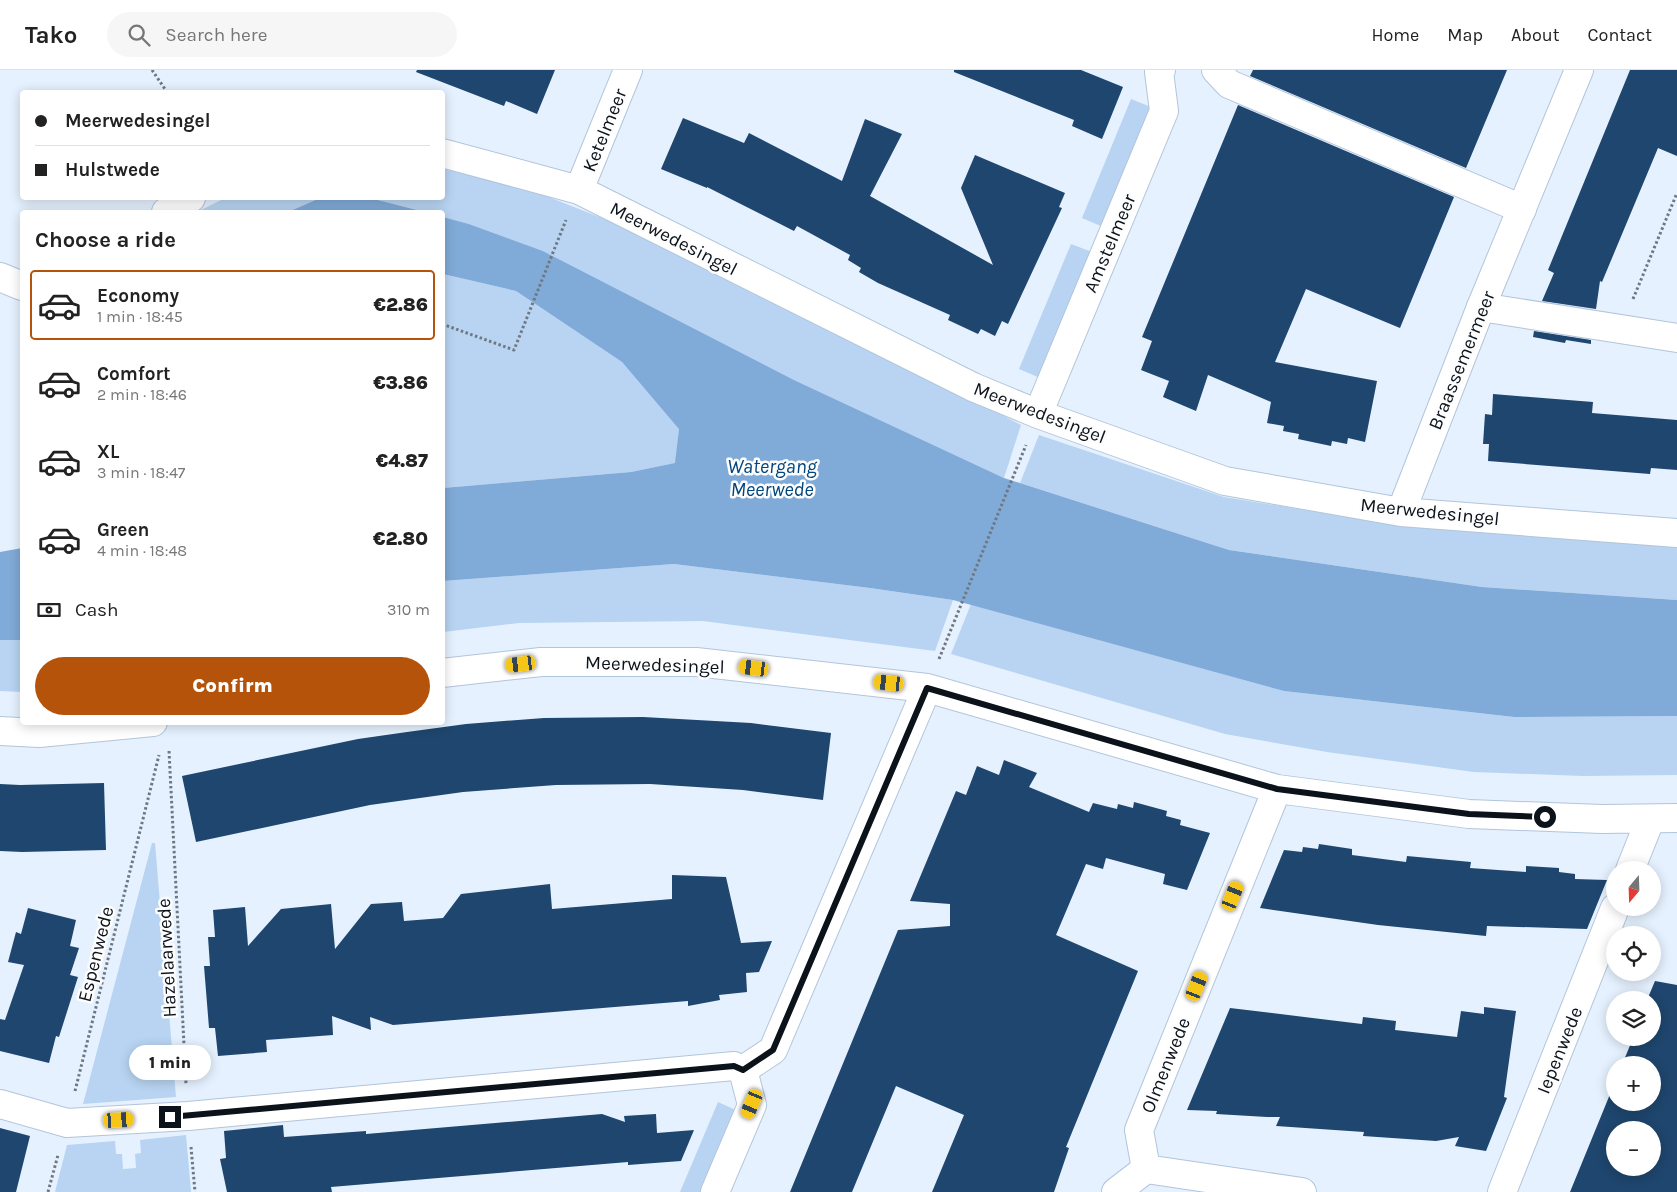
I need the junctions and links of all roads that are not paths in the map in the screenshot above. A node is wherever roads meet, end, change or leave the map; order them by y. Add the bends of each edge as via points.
1 (628, 70) edge
2 (1216, 70) edge
3 (1579, 70) edge
4 (1159, 71) edge
5 (445, 154) edge
6 (579, 190) junction
7 (187, 200) edge
8 (1522, 209) junction
9 (170, 210) edge
10 (0, 277) edge
11 (20, 285) edge
12 (1481, 307) junction
13 (1677, 338) edge
14 (1038, 414) junction
15 (1402, 512) junction
16 (1677, 533) edge
17 (445, 674) edge
18 (927, 688) junction
19 (0, 731) edge
20 (161, 732) edge
21 (1277, 789) junction
22 (1677, 818) edge
23 (1650, 820) junction
24 (1634, 861) edge
25 (1612, 916) edge
26 (743, 1070) junction
27 (0, 1104) edge
28 (1146, 1169) junction
29 (715, 1192) edge
30 (1116, 1192) edge
31 (1302, 1192) edge
32 (1502, 1192) edge

1 - 6 street, Ketelmeer
2 - 8 street via 1229,84
3 - 8 street, Braassemermeer
4 - 14 street, Amstelmeer via 1164,110
5 - 6 street, Meerwedesingel
6 - 14 street, Meerwedesingel via 973,387
7 - 9 street
8 - 12 street, Braassemermeer
10 - 11 street
12 - 13 street
12 - 15 street, Braassemermeer
14 - 15 street, Meerwedesingel via 1225,481
15 - 16 street, Meerwedesingel
17 - 18 street, Meerwedesingel via 540,662 696,662
18 - 21 street, Meerwedesingel
18 - 26 street via 773,1050
19 - 20 street
21 - 23 street, Meerwedesingel via 1469,814
21 - 28 street, Olmenwede via 1138,1130
22 - 23 street, Meerwedesingel
23 - 24 street
25 - 32 street, Iepenwede
26 - 27 street via 734,1066 188,1116 67,1123
26 - 29 street via 752,1104
28 - 30 street
28 - 31 street

